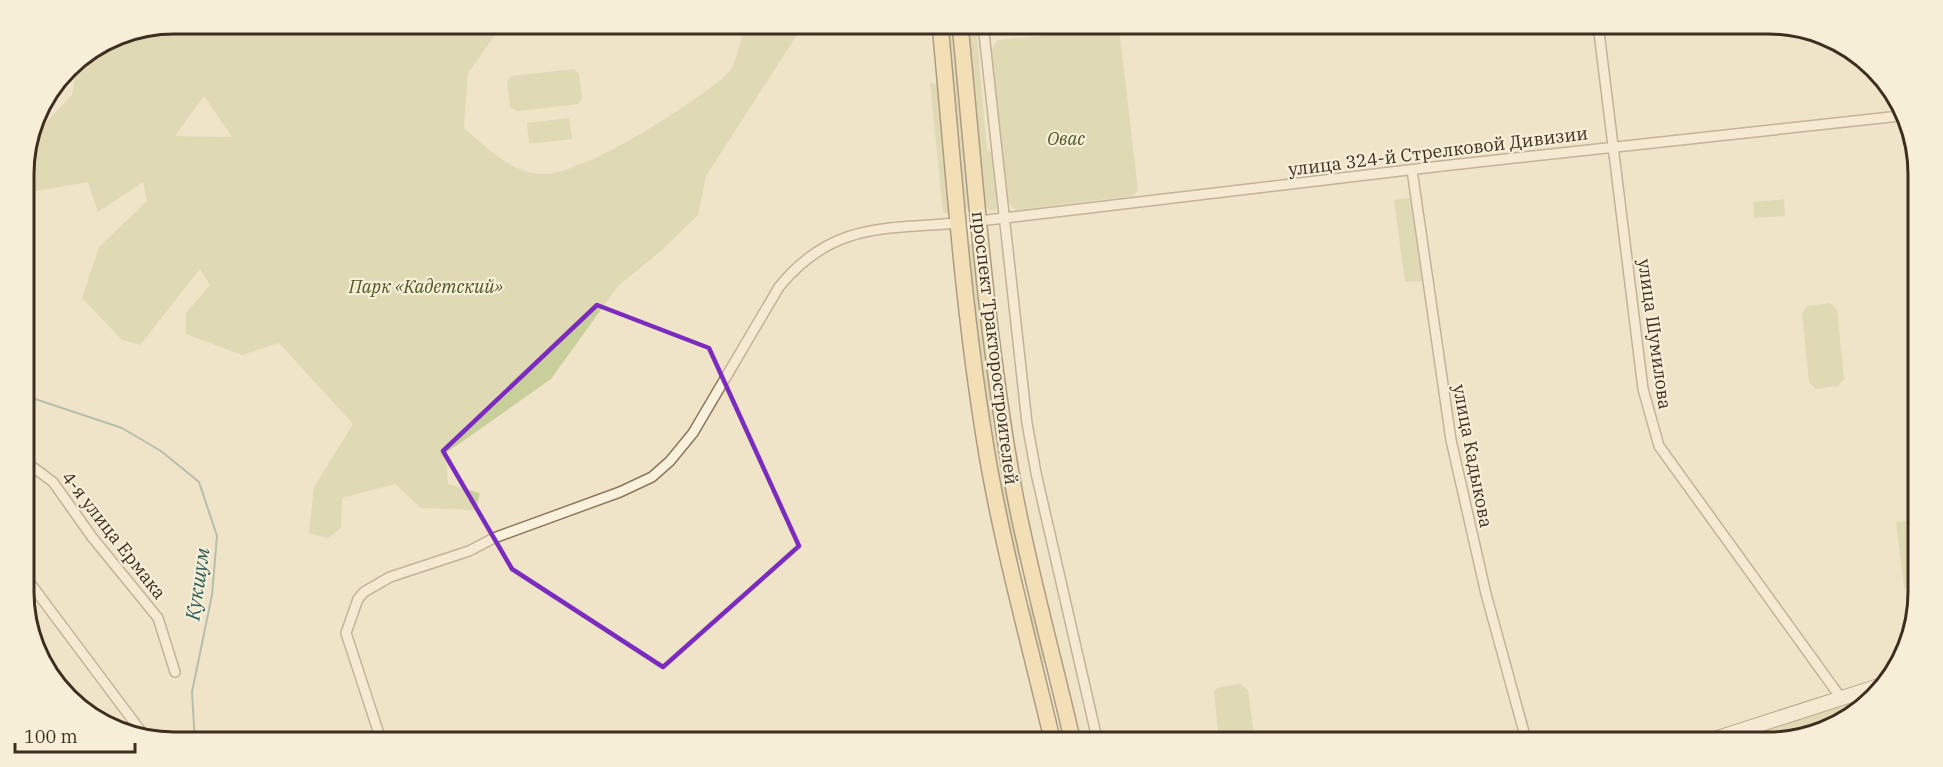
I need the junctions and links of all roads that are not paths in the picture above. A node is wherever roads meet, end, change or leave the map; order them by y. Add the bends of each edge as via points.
1 (984, 34) edge
2 (1599, 34) edge
3 (941, 35) edge
4 (961, 35) edge
5 (1896, 116) edge
6 (1612, 147) junction
7 (1412, 170) junction
8 (1002, 218) junction
9 (979, 221) junction
10 (958, 223) junction
11 (34, 468) edge
12 (1033, 570) junction
13 (1013, 574) junction
14 (34, 588) edge
15 (174, 672) dead end
16 (1059, 680) junction
17 (1039, 684) junction
18 (1871, 689) edge
19 (1841, 698) junction
20 (140, 728) edge
21 (378, 732) edge
22 (1050, 732) edge
23 (1071, 732) edge
24 (1095, 732) edge
25 (1524, 732) edge
26 (1736, 732) edge

1 - 8 street
2 - 6 street, улица Шумилова
3 - 10 main road, проспект Тракторостроителей
4 - 9 main road, проспект Тракторостроителей
5 - 6 street, улица 324-й Стрелковой Дивизии
6 - 7 street, улица 324-й Стрелковой Дивизии
6 - 19 street, улица Шумилова via 1642,389 1659,446
7 - 8 street, улица 324-й Стрелковой Дивизии
7 - 25 street, улица Кадыкова via 1451,441 1486,594
8 - 9 street, улица 324-й Стрелковой Дивизии
8 - 24 street via 1036,473
9 - 10 main road
9 - 12 main road, проспект Тракторостроителей via 1006,439
10 - 13 main road, проспект Тракторостроителей via 984,436
10 - 21 street via 847,235 796,266 779,287 693,433 652,477 469,551 390,577 364,592 346,633
11 - 15 street, 4-я улица Ермака via 53,482 158,618
12 - 13 main road
12 - 16 main road, проспект Тракторостроителей
13 - 17 main road, проспект Тракторостроителей
14 - 20 street
16 - 17 main road
16 - 23 main road, проспект Тракторостроителей
17 - 22 main road, проспект Тракторостроителей
18 - 19 street
19 - 26 street

